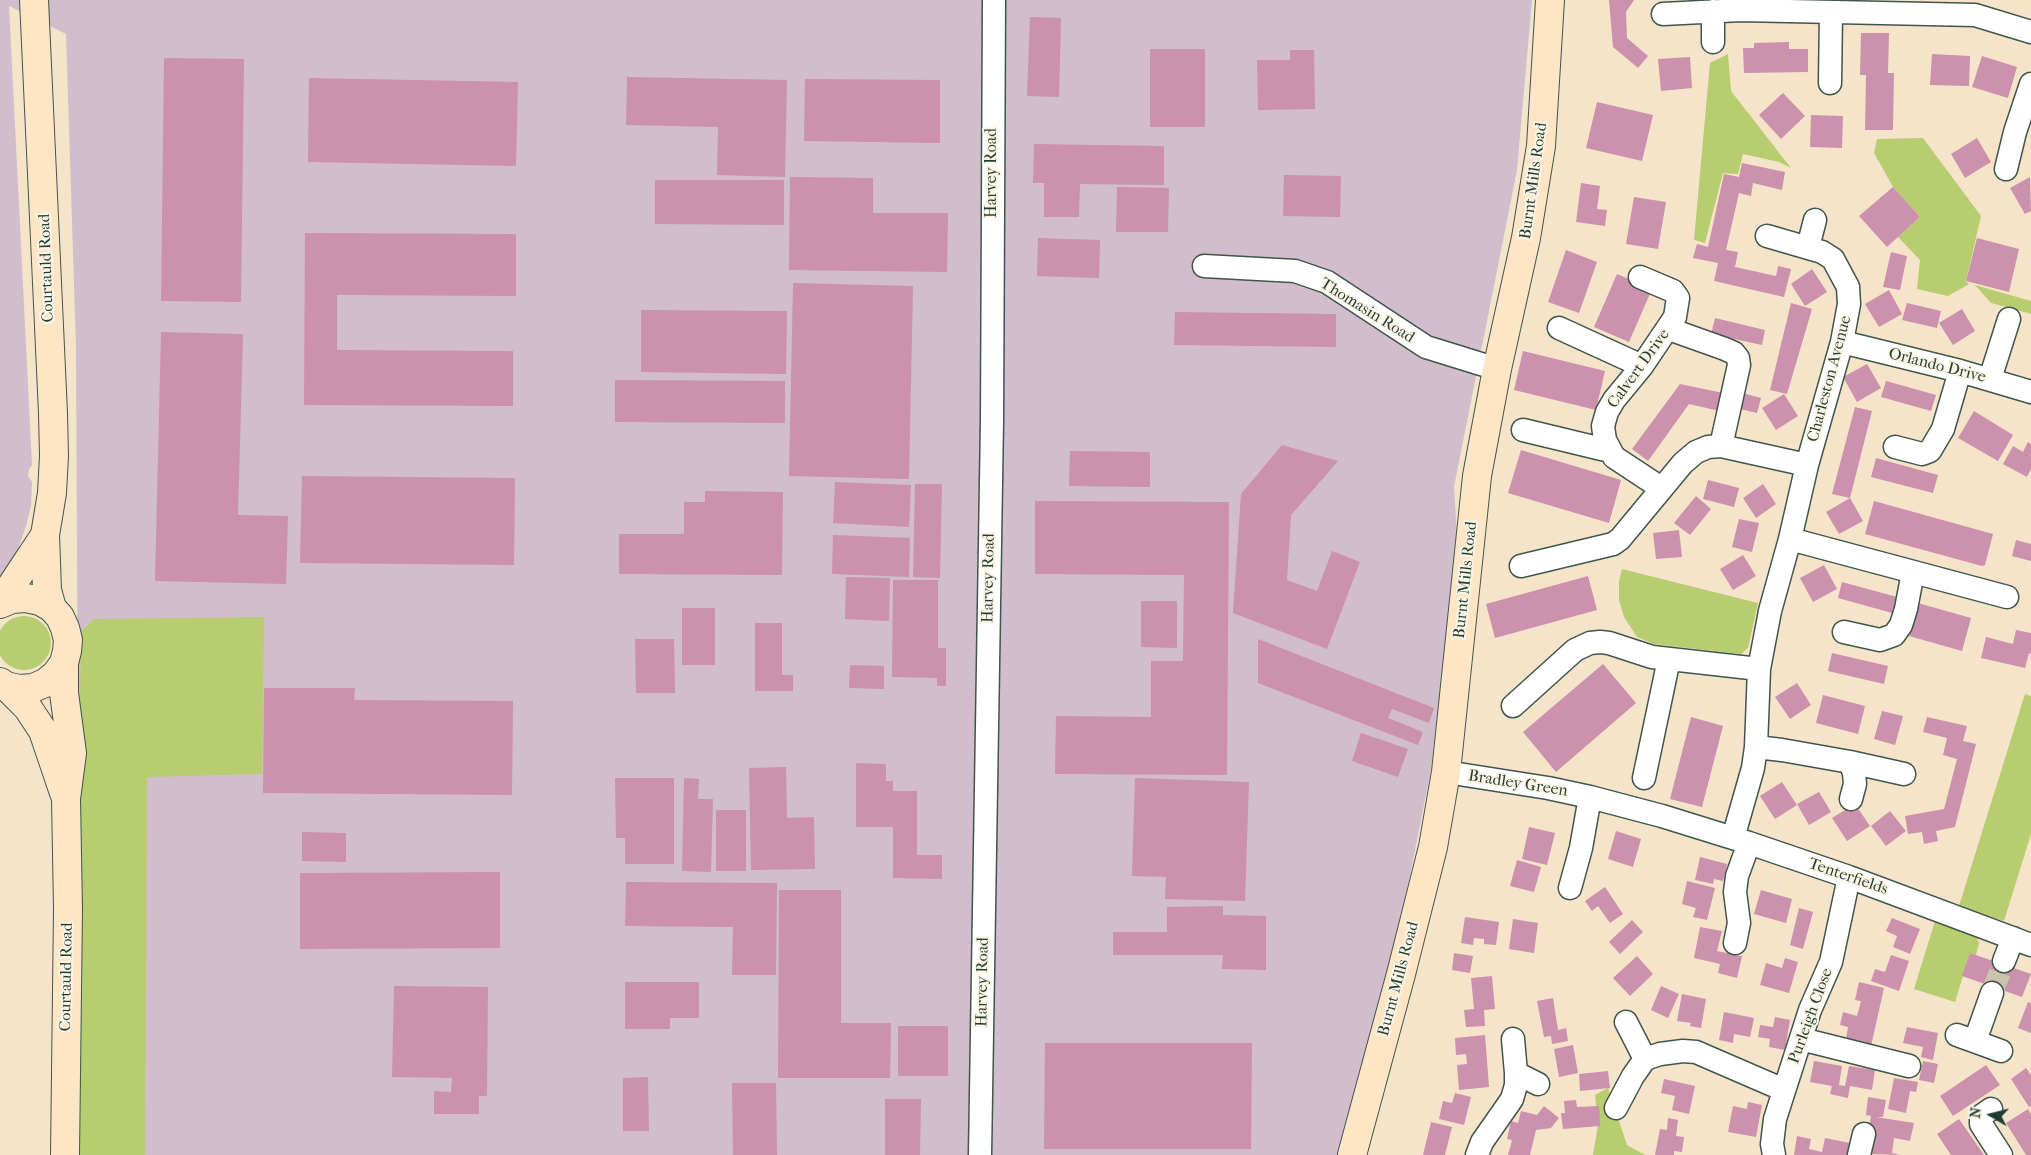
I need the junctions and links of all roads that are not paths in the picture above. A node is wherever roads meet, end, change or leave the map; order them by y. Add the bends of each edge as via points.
1 (34, 0) edge
2 (994, 0) edge
3 (1550, 0) edge
4 (1976, 8) edge
5 (1713, 11) junction
6 (1832, 13) junction
7 (1663, 14) dead end
8 (2031, 32) edge
9 (1713, 42) dead end
10 (1830, 83) dead end
11 (2031, 84) edge
12 (2006, 169) dead end
13 (1815, 220) dead end
14 (1767, 236) dead end
15 (1808, 247) junction
16 (1204, 266) dead end
17 (1640, 277) dead end
18 (2009, 319) dead end
19 (1559, 328) dead end
20 (1668, 329) junction
21 (1842, 342) junction
22 (1642, 366) junction
23 (1497, 369) junction
24 (1960, 371) junction
25 (1990, 379) junction
26 (2031, 392) edge
27 (1523, 430) dead end
28 (1721, 446) junction
29 (1895, 447) dead end
30 (1610, 451) junction
31 (1807, 465) junction
32 (1660, 488) junction
33 (45, 536) junction
34 (1790, 539) junction
35 (1521, 566) dead end
36 (1913, 572) junction
37 (2007, 597) dead end
38 (0, 604) edge
39 (52, 608) junction
40 (1844, 632) dead end
41 (1660, 658) junction
42 (64, 663) junction
43 (1759, 669) junction
44 (3, 684) edge
45 (1513, 706) dead end
46 (1756, 747) junction
47 (1850, 762) junction
48 (1446, 772) junction
49 (1904, 774) dead end
50 (1644, 778) dead end
51 (1590, 797) junction
52 (66, 799) junction
53 (1851, 799) dead end
54 (1662, 816) joint
55 (1741, 840) junction
56 (1849, 876) junction
57 (1570, 888) dead end
58 (2022, 941) edge
59 (1736, 943) dead end
60 (2004, 960) tunnel mouth
61 (1992, 993) tunnel mouth
62 (1626, 1022) dead end
63 (1513, 1039) dead end
64 (1801, 1039) junction
65 (2001, 1051) dead end
66 (1645, 1059) junction
67 (1909, 1066) dead end
68 (1516, 1073) junction
69 (1538, 1084) dead end
70 (1784, 1090) junction
71 (1616, 1108) dead end
72 (1991, 1109) dead end
73 (64, 1155) edge
74 (980, 1155) edge
75 (1352, 1155) edge
76 (1477, 1155) edge
77 (1774, 1155) edge
78 (2001, 1155) edge

1 - 33 street, Courtauld Road via 54,447 52,493
2 - 74 street, Harvey Road via 992,420
3 - 23 street, Burnt Mills Road via 1541,146 1526,238
4 - 6 street
4 - 8 street
5 - 6 street
5 - 7 street
5 - 9 street
6 - 10 street
11 - 12 street
13 - 15 street
14 - 15 street, Charleston Avenue
15 - 21 street, Charleston Avenue via 1832,259 1848,287 1849,304
16 - 23 street, Thomasin Road via 1295,271 1327,282 1426,347
17 - 20 street, Calvert Drive via 1672,291 1678,298 1675,317
18 - 25 street
19 - 22 street
20 - 22 street, Calvert Drive
20 - 28 street via 1726,349 1738,358
21 - 24 street, Orlando Drive
21 - 31 street, Charleston Avenue
22 - 30 street, Calvert Drive via 1607,412 1605,440
23 - 48 street, Burnt Mills Road via 1477,476
24 - 25 street, Orlando Drive
24 - 29 street via 1943,429 1930,450 1922,454
25 - 26 street, Orlando Drive
27 - 30 street
28 - 31 street
28 - 32 street via 1696,452
30 - 32 street via 1620,462
31 - 34 street, Charleston Avenue
32 - 35 street via 1620,539 1605,547
33 - 38 street, Courtauld Road
33 - 39 street, Courtauld Road via 47,590
34 - 36 street
34 - 43 street, Charleston Avenue via 1770,611
36 - 37 street
36 - 40 street via 1906,609 1894,635 1880,640
38 - 39 street, Courtauld Road via 26,598
39 - 42 street, Courtauld Road via 60,617 68,640
41 - 43 street
41 - 45 street via 1609,643 1590,643 1575,650
41 - 50 street
42 - 44 street, Courtauld Road via 45,683 33,688 19,689
42 - 52 street, Courtauld Road via 64,693 72,753
43 - 46 street, Charleston Avenue
44 - 52 street, Courtauld Road via 28,708 43,731
46 - 47 street
46 - 55 street, Charleston Avenue
47 - 49 street
47 - 53 street via 1854,773
48 - 51 street, Bradley Green
48 - 75 street, Burnt Mills Road via 1420,902
51 - 54 street, Bradley Green
51 - 57 street, Bradley Green
52 - 73 street, Courtauld Road via 68,909
54 - 55 street, Tenterfields
55 - 56 street, Tenterfields
55 - 59 street, Charleston Avenue via 1734,892 1738,907
56 - 58 street, Tenterfields
56 - 64 street, Purleigh Close via 1830,962
58 - 60 street
61 - 65 street via 1966,1038
62 - 66 street
63 - 68 street
64 - 67 street
64 - 70 street, Purleigh Close
66 - 70 street via 1660,1054 1696,1052
66 - 71 street
68 - 69 street
68 - 76 street via 1512,1099 1482,1142
70 - 77 street, Purleigh Close via 1772,1144
72 - 78 street via 1981,1116 1981,1124

